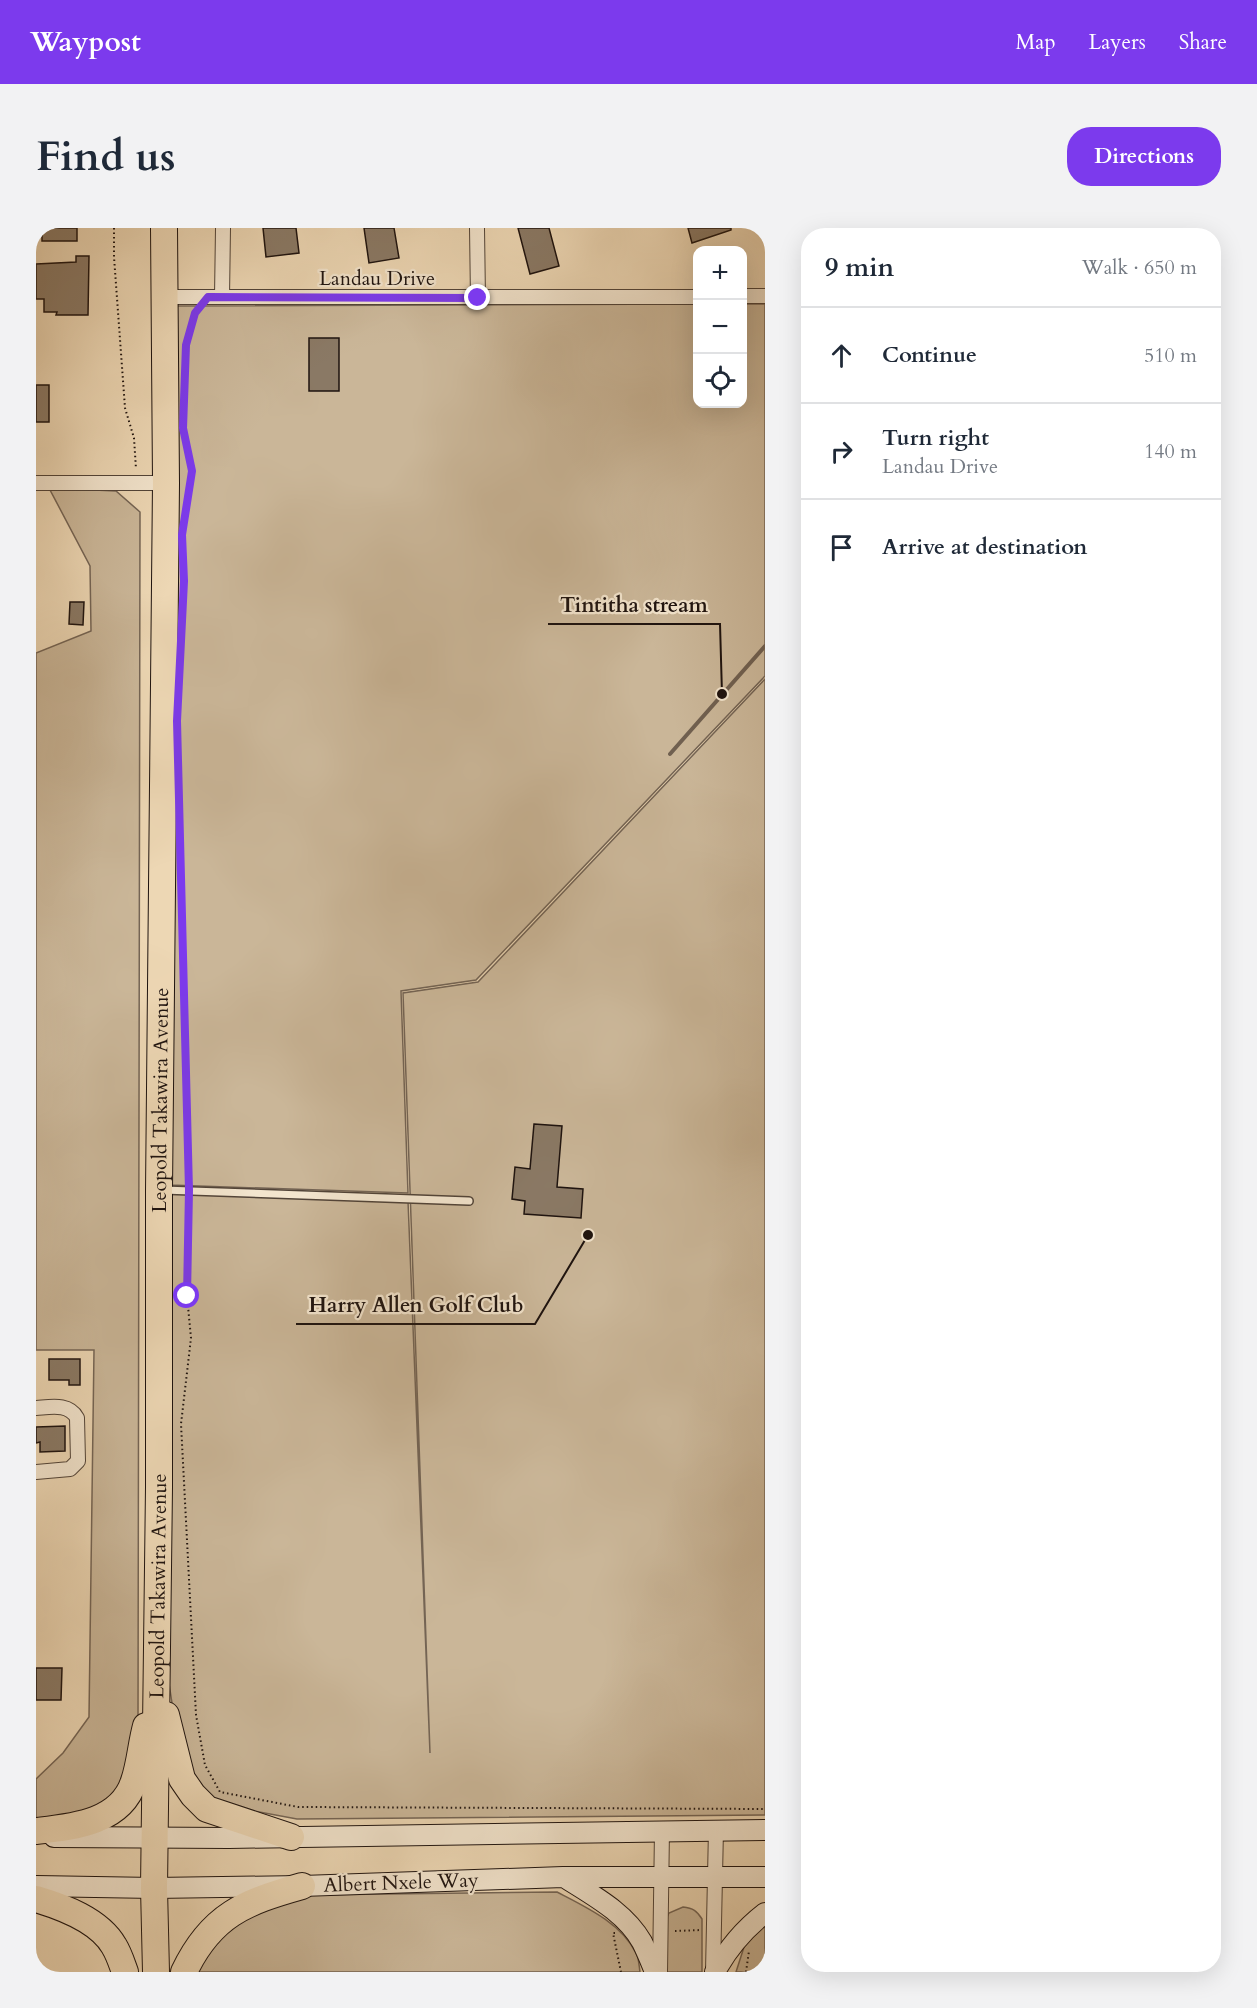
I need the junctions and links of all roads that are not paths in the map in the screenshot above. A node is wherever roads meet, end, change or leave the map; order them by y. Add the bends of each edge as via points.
1 (164, 228) edge
2 (223, 228) edge
3 (477, 228) edge
4 (747, 296) edge
5 (765, 296) edge
6 (164, 297) junction
7 (222, 297) junction
8 (693, 297) edge
9 (478, 298) junction
10 (36, 483) edge
11 (166, 483) junction
12 (159, 1190) junction
13 (469, 1201) dead end
14 (36, 1408) edge
15 (36, 1472) edge
16 (156, 1679) junction
17 (716, 1829) junction
18 (662, 1830) junction
19 (765, 1830) edge
20 (36, 1831) edge
21 (36, 1837) edge
22 (156, 1837) junction
23 (291, 1837) junction
24 (563, 1877) junction
25 (663, 1877) junction
26 (716, 1877) junction
27 (765, 1877) edge
28 (36, 1886) edge
29 (302, 1886) junction
30 (154, 1887) junction
31 (36, 1899) edge
32 (765, 1913) edge
33 (125, 1972) edge
34 (156, 1972) edge
35 (184, 1972) edge
36 (655, 1972) edge
37 (660, 1972) edge
38 (714, 1972) edge

1 - 6 highway, Leopold Takawira Avenue
2 - 7 street
3 - 9 street
4 - 5 street
6 - 7 street, Landau Drive
6 - 11 highway, Leopold Takawira Avenue
7 - 9 street, Landau Drive
8 - 9 street, Landau Drive
10 - 11 street
11 - 12 highway, Leopold Takawira Avenue
12 - 13 lane
12 - 16 highway, Leopold Takawira Avenue
14 - 15 street via 62,1407 74,1412 78,1461 70,1469
16 - 20 highway via 134,1783 118,1808 72,1827
16 - 22 highway, Leopold Takawira Avenue
16 - 23 highway via 182,1779 193,1795 207,1809
17 - 18 main road
17 - 19 main road
17 - 26 street
18 - 23 main road
18 - 25 street
21 - 22 main road
22 - 23 main road
22 - 30 highway, Leopold Takawira Avenue
24 - 25 main road, Albert Nxele Way
24 - 29 main road, Albert Nxele Way
24 - 36 main road via 609,1906 635,1932
25 - 26 main road, Albert Nxele Way
25 - 37 street
26 - 27 main road, Albert Nxele Way
26 - 38 street
28 - 30 main road, Albert Nxele Way
29 - 30 main road, Albert Nxele Way
29 - 35 highway via 257,1899 228,1916 206,1934
30 - 34 highway, Leopold Takawira Avenue
31 - 33 highway via 59,1905 92,1923 113,1945
32 - 38 main road via 736,1938

